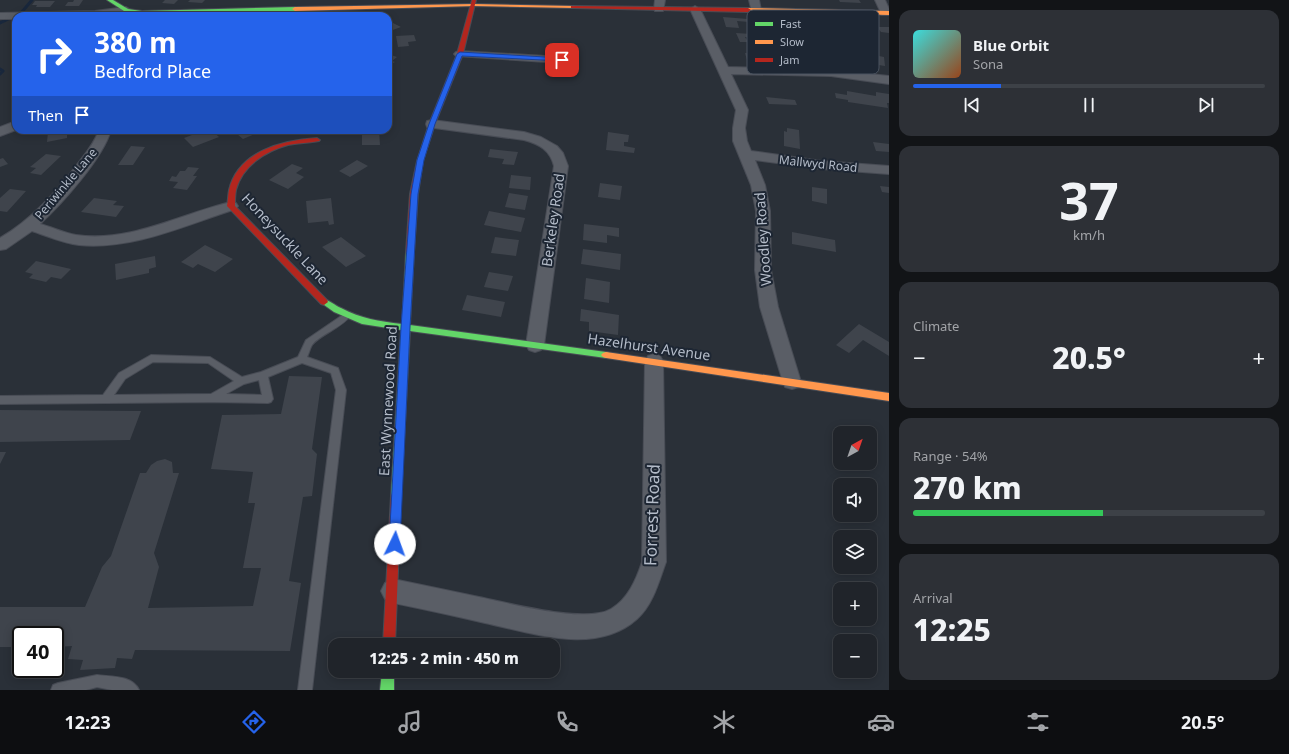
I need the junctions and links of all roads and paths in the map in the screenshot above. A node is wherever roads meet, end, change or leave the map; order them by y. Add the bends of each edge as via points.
1 (109, 0) edge
2 (880, 0) edge
3 (474, 3) edge
4 (565, 3) edge
5 (659, 4) edge
6 (755, 5) edge
7 (695, 9) junction
8 (838, 10) edge
9 (123, 12) edge
10 (183, 12) edge
11 (888, 13) edge
12 (1, 16) edge
13 (12, 16) edge
14 (460, 54) junction
15 (562, 60) dead end
16 (723, 70) junction
17 (747, 71) edge
18 (836, 74) edge
19 (889, 80) edge
20 (432, 124) junction
21 (12, 127) edge
22 (0, 132) edge
23 (104, 134) edge
24 (317, 140) dead end
25 (747, 155) junction
26 (889, 170) edge
27 (231, 206) junction
28 (31, 226) junction
29 (0, 245) edge
30 (347, 315) junction
31 (405, 327) junction
32 (535, 345) junction
33 (302, 359) junction
34 (654, 361) junction
35 (263, 375) junction
36 (241, 381) junction
37 (792, 382) junction
38 (889, 397) edge
39 (212, 398) junction
40 (106, 399) junction
41 (0, 400) edge
42 (392, 591) junction
43 (389, 638) edge
44 (388, 678) edge
45 (58, 690) edge
46 (132, 690) edge
47 (305, 690) edge
48 (387, 690) edge

1 - 9 street
2 - 11 street
3 - 4 street
3 - 10 street
3 - 14 street, East Wynnewood Road
4 - 5 street
5 - 7 street
6 - 7 street
6 - 8 street
7 - 16 street, Woodley Road
12 - 13 street
14 - 15 street
14 - 20 street, East Wynnewood Road
16 - 17 street
16 - 25 street, Woodley Road via 742,110 740,141
18 - 19 street
20 - 31 street, East Wynnewood Road via 420,160 414,194
20 - 32 street, Berkeley Road via 535,138 552,148 560,158 561,166
21 - 22 street
23 - 28 street, Periwinkle Lane via 101,142 54,203
24 - 27 street, Honeysuckle Lane via 287,143 253,160 233,181 229,197
25 - 26 street, Mallwyd Road via 822,165
25 - 37 street, Woodley Road via 758,185 762,212 763,270 769,308
27 - 28 street via 200,214 139,236 107,241 76,240
27 - 30 street, Honeysuckle Lane via 322,300
28 - 29 street, Periwinkle Lane
30 - 31 street, Honeysuckle Lane via 365,322
30 - 33 lane via 338,324 309,342
31 - 32 street, Hazelhurst Avenue
31 - 42 street, East Wynnewood Road
32 - 34 street, Hazelhurst Avenue
33 - 35 lane
33 - 47 lane via 335,371 341,390
34 - 37 street, Hazelhurst Avenue
34 - 42 street, Forrest Road via 654,562 641,594 633,607 620,619 600,625 578,627 554,625
35 - 36 lane
35 - 39 lane via 268,399
36 - 39 lane
36 - 40 lane via 210,360 151,358 122,376
37 - 38 street, Hazelhurst Avenue
39 - 40 lane
40 - 41 lane
42 - 43 street, East Wynnewood Road
44 - 48 street
45 - 46 lane via 97,681 128,686

